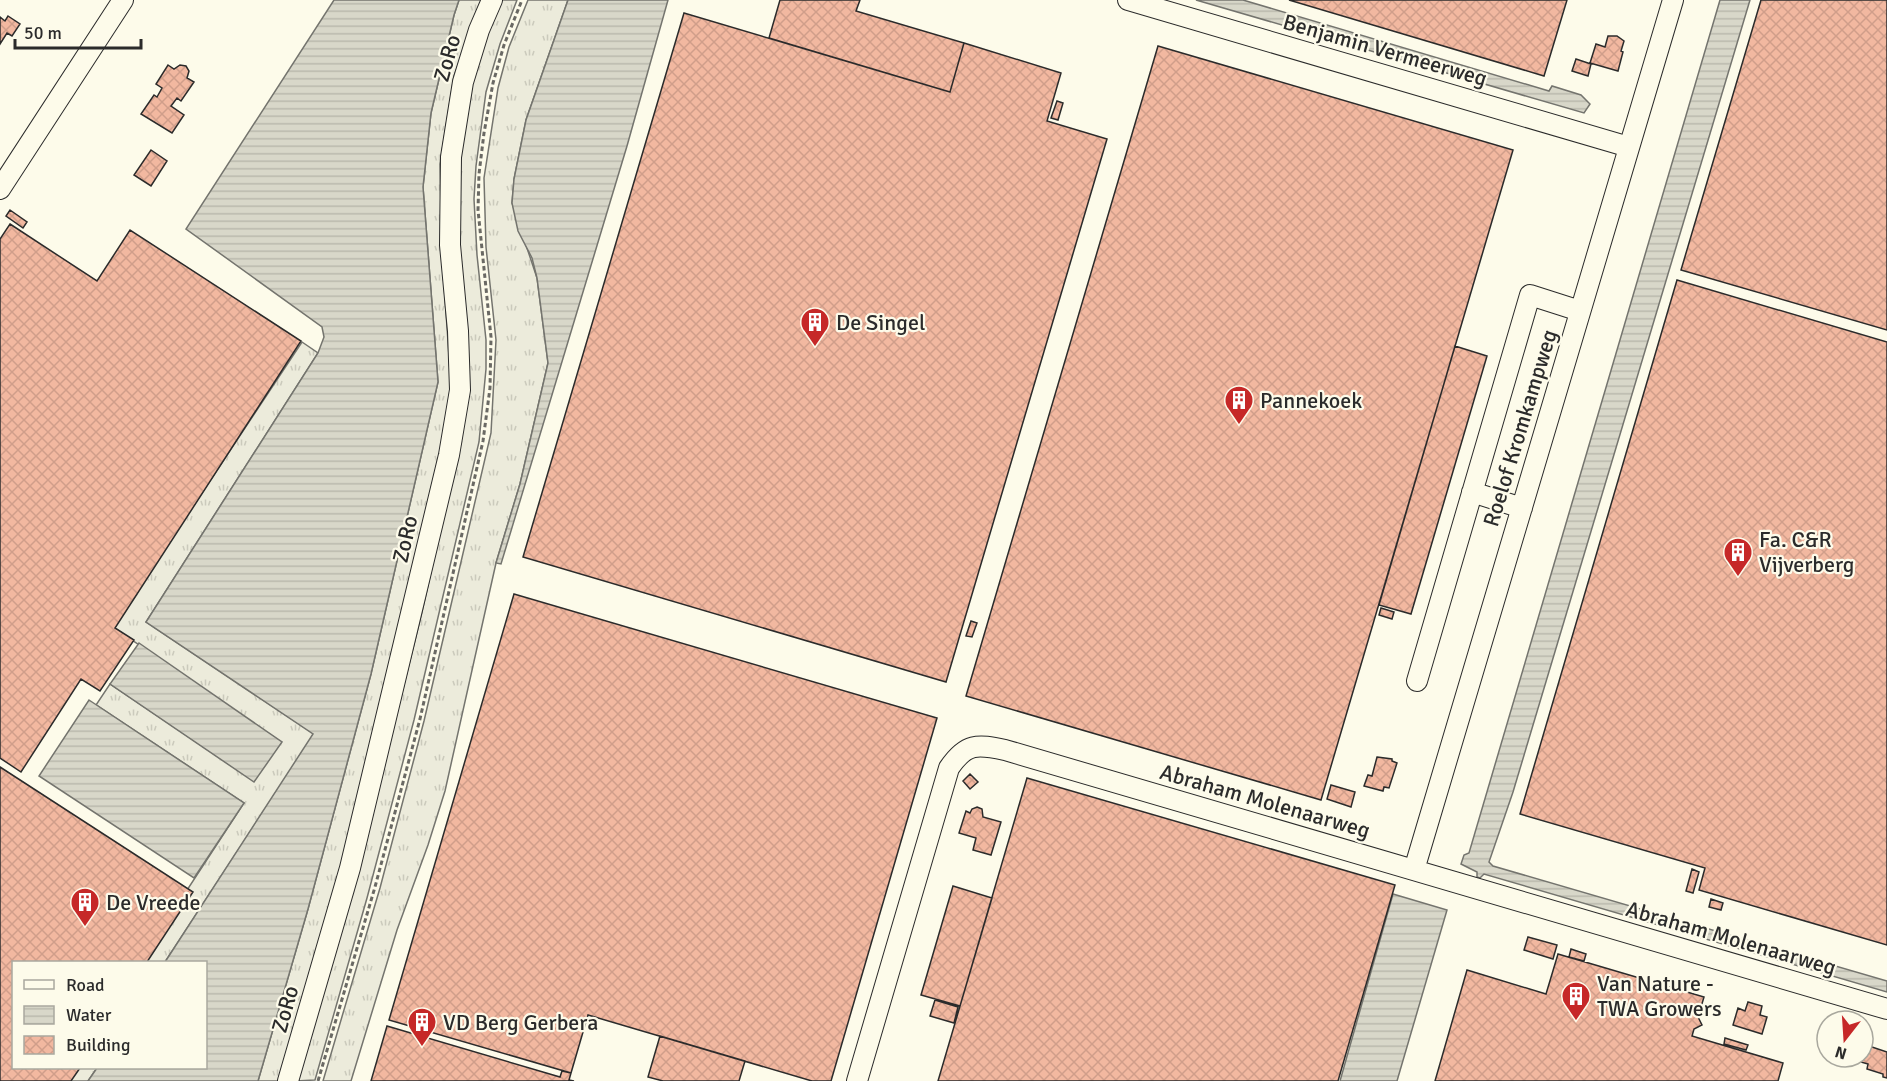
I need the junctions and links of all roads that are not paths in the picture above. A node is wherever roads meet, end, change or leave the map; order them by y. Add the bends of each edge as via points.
1 (123, 0) edge
2 (492, 0) edge
3 (1128, 0) edge
4 (1674, 0) edge
5 (1629, 147) junction
6 (0, 189) edge
7 (1581, 311) junction
8 (1472, 492) junction
9 (1522, 508) junction
10 (1417, 681) dead end
11 (1414, 870) junction
12 (1887, 1009) edge
13 (288, 1081) edge
14 (856, 1081) edge

1 - 6 street
2 - 13 street, ZoRo via 463,82 451,157 450,245 460,390 449,455 350,868
3 - 5 street, Benjamin Vermeerweg
4 - 5 street, Roelof Kromkampweg
5 - 7 street, Roelof Kromkampweg
7 - 8 street via 1530,295
7 - 9 street, Roelof Kromkampweg
8 - 9 street
8 - 10 street
9 - 11 street, Roelof Kromkampweg
11 - 12 street, Abraham Molenaarweg
11 - 14 street, Abraham Molenaarweg via 1005,750 973,746 960,752 950,768

